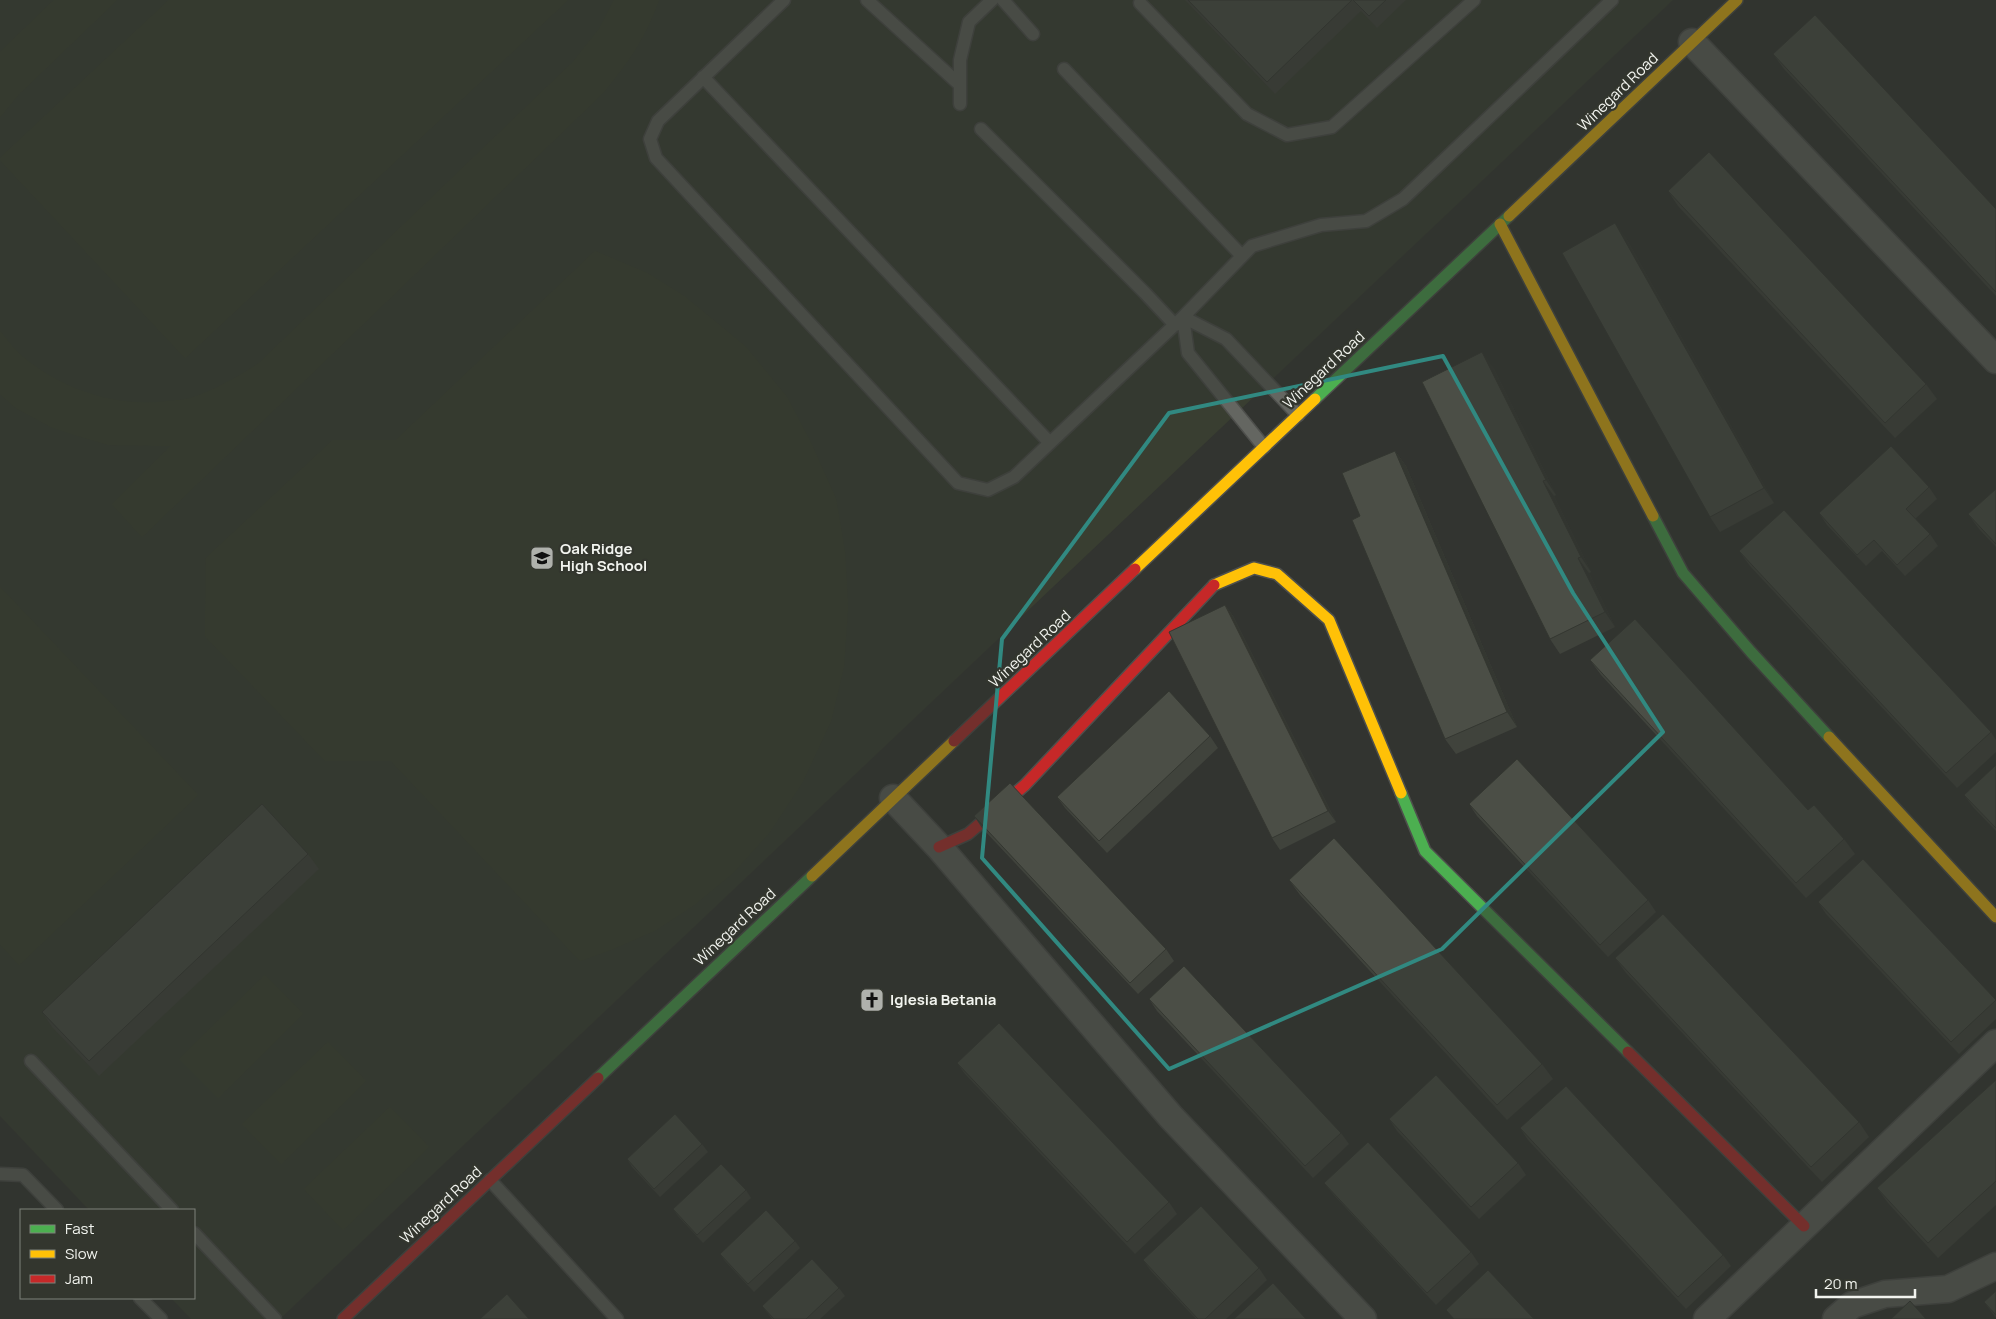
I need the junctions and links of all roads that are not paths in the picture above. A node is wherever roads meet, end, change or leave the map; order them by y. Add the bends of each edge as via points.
1 (784, 0) edge
2 (867, 0) edge
3 (992, 0) edge
4 (1003, 0) edge
5 (1474, 0) edge
6 (1612, 0) edge
7 (1736, 0) edge
8 (1140, 3) dead end
9 (1033, 34) dead end
10 (1692, 42) junction
11 (1064, 69) dead end
12 (703, 77) junction
13 (960, 85) junction
14 (960, 104) dead end
15 (981, 129) dead end
16 (1500, 224) junction
17 (1242, 256) junction
18 (1179, 321) junction
19 (1996, 360) edge
20 (1298, 415) junction
21 (1050, 443) junction
22 (1264, 447) junction
23 (894, 798) junction
24 (938, 847) junction
25 (1996, 917) edge
26 (1996, 1043) edge
27 (31, 1061) dead end
28 (0, 1174) edge
29 (490, 1180) junction
30 (56, 1209) edge
31 (171, 1209) edge
32 (1804, 1226) junction
33 (195, 1234) edge
34 (1996, 1266) edge
35 (141, 1299) edge
36 (160, 1319) edge
37 (275, 1319) edge
38 (343, 1319) edge
39 (617, 1319) edge
40 (1364, 1319) edge
41 (1707, 1319) edge
42 (1836, 1319) edge

1 - 12 lane
2 - 13 lane
3 - 13 lane via 970,22 960,60
4 - 9 lane
5 - 8 lane via 1332,127 1287,136 1247,114
6 - 17 lane via 1403,199 1366,221 1321,225 1252,246
7 - 10 street, Winegard Road
10 - 16 street, Winegard Road
10 - 19 street
11 - 17 lane
12 - 21 lane
12 - 21 lane via 658,121 650,139 656,158 951,476 958,483 988,490 1014,477
13 - 14 lane
15 - 18 lane via 1145,293
16 - 20 street, Winegard Road
16 - 25 street via 1684,573 1751,652
17 - 18 lane
18 - 20 lane via 1226,339
18 - 21 lane
18 - 22 lane via 1188,353
20 - 22 street, Winegard Road
22 - 23 street, Winegard Road
23 - 24 street
23 - 29 street, Winegard Road
24 - 32 street via 968,834 1025,785 1215,584 1254,568 1277,574 1329,620 1425,851
24 - 40 street via 1171,1117
26 - 32 street
27 - 31 lane
28 - 30 lane via 23,1175
29 - 38 street, Winegard Road
29 - 39 lane
32 - 41 street
33 - 37 lane
34 - 42 street via 1948,1289 1885,1294 1852,1305
35 - 36 lane

